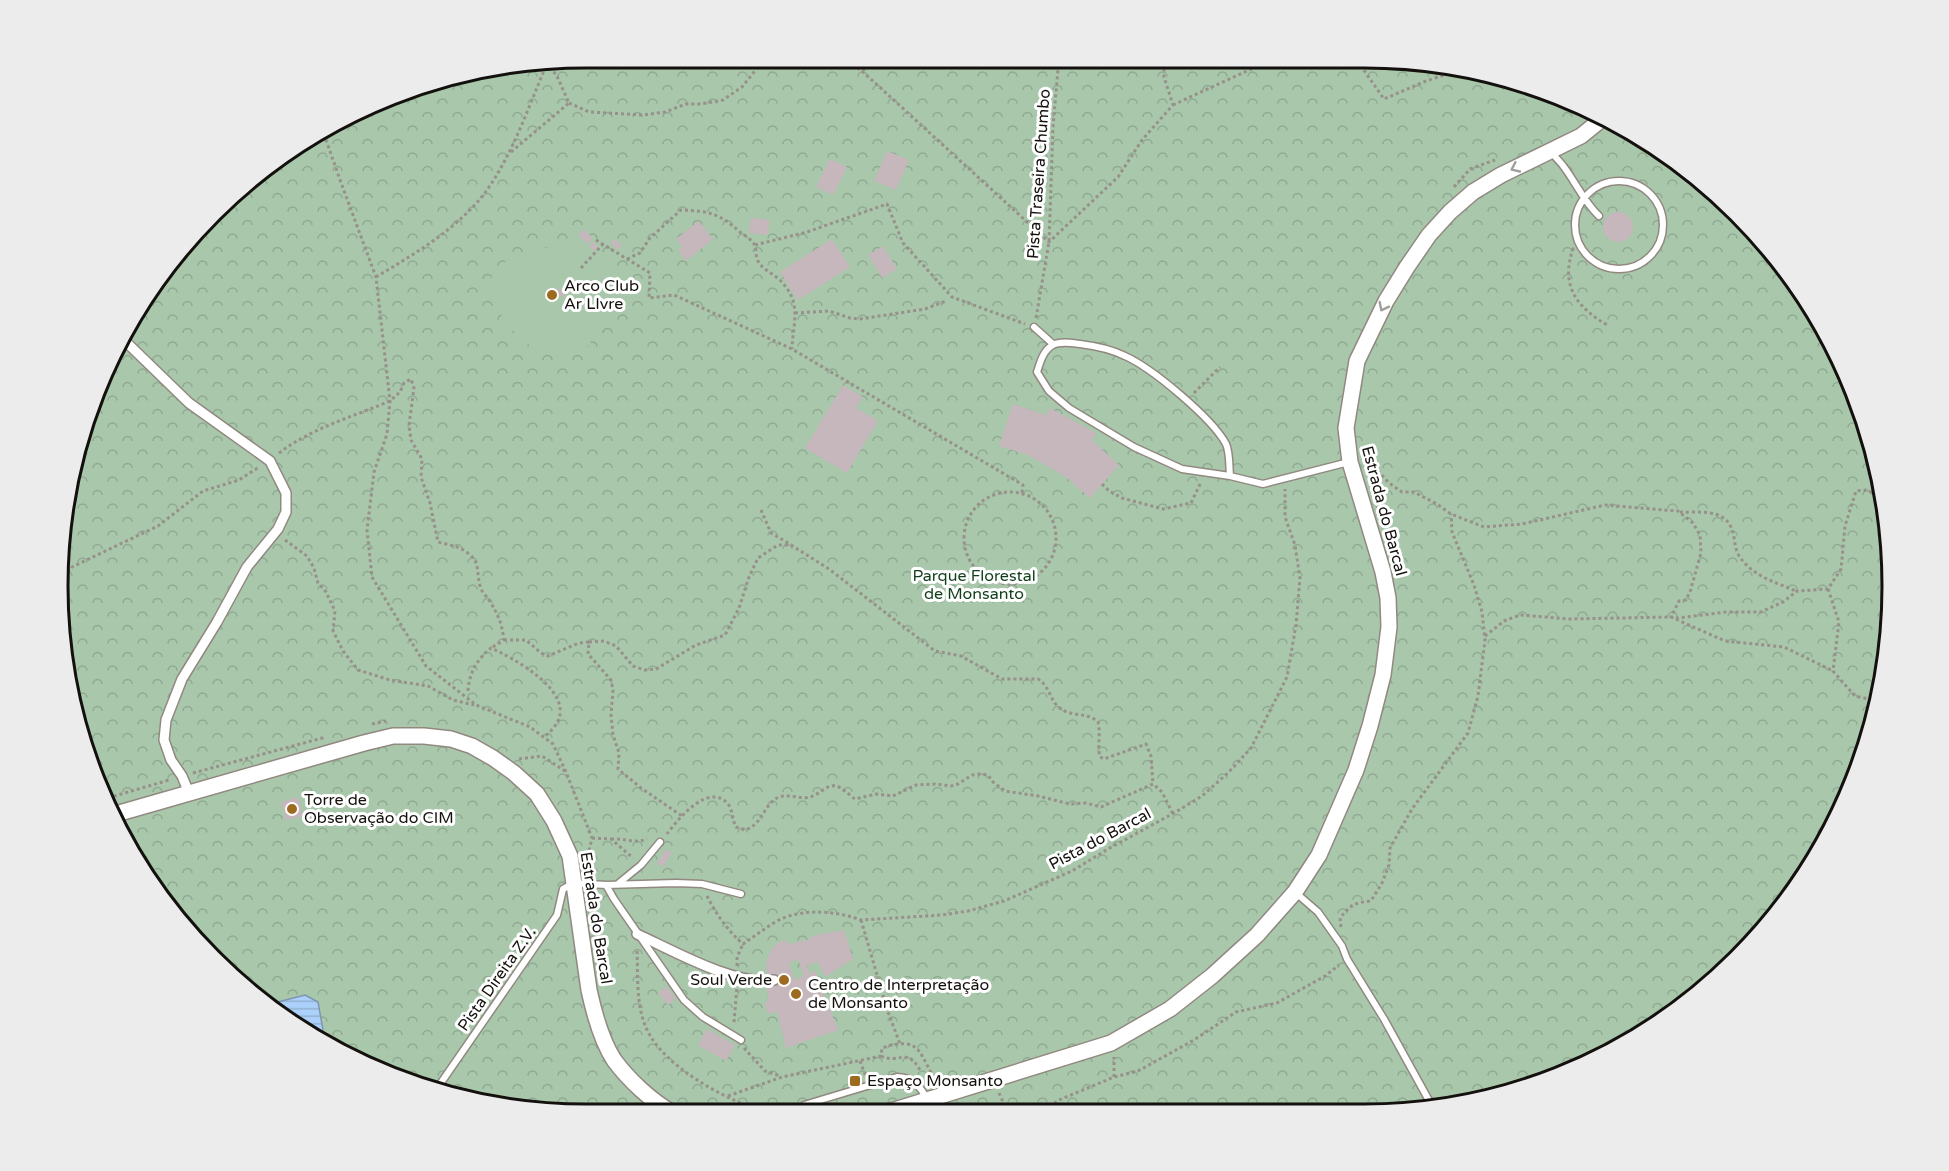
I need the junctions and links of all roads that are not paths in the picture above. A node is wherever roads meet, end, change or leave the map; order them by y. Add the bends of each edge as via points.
1 (1597, 123) edge
2 (1552, 151) junction
3 (1584, 198) junction
4 (1599, 216) dead end
5 (1034, 327) road end
6 (128, 344) edge
7 (1053, 344) junction
8 (1350, 462) junction
9 (1230, 476) junction
10 (189, 793) junction
11 (120, 813) edge
12 (660, 842) dead end
13 (574, 883) junction
14 (619, 883) junction
15 (606, 885) junction
16 (1295, 892) junction
17 (741, 894) dead end
18 (638, 934) junction
19 (774, 980) dead end
20 (741, 1040) dead end
21 (441, 1083) edge
22 (1429, 1099) edge
23 (928, 1101) junction
24 (659, 1104) edge
25 (807, 1104) edge
26 (917, 1104) edge

1 - 2 street, Estrada do Barcal
2 - 3 lane
2 -> 8 street, Estrada do Barcal via 1473,192 1430,234 1407,267 1357,361 1346,428
3 - 3 lane via 1596,187 1612,181 1628,181 1643,187 1655,198 1662,213 1664,229 1659,245 1635,267 1603,267 1579,245 1576,213
3 - 4 lane
5 - 7 lane
6 - 10 street via 189,403 270,461 286,493 286,512 278,529 247,567 182,679 166,720 164,740
7 - 9 lane via 1103,347 1157,375 1217,431 1227,445
7 - 9 lane via 1044,353 1037,372 1049,391 1070,408 1134,447 1182,469
8 - 9 lane via 1263,484
8 - 16 street, Estrada do Barcal via 1388,598 1383,675 1356,770 1319,855
10 - 11 street, Estrada do Barcal
10 - 13 street, Estrada do Barcal via 393,736 452,739 493,758 537,794 570,856
12 - 14 lane
13 - 15 lane
13 - 21 lane, Pista Direita Z.V. via 563,889 557,915
13 - 24 street, Estrada do Barcal via 592,1007 605,1042 615,1060
14 - 15 lane
14 - 17 lane via 702,884
15 - 18 lane
16 - 22 lane via 1318,912 1342,946
16 - 23 street, Estrada do Barcal via 1257,935 1212,976 1170,1009 1111,1043
18 - 19 street via 716,971 764,982
18 - 20 lane via 684,1000
23 - 25 lane via 921,1088 905,1077 897,1077
23 - 26 street, Estrada do Barcal

